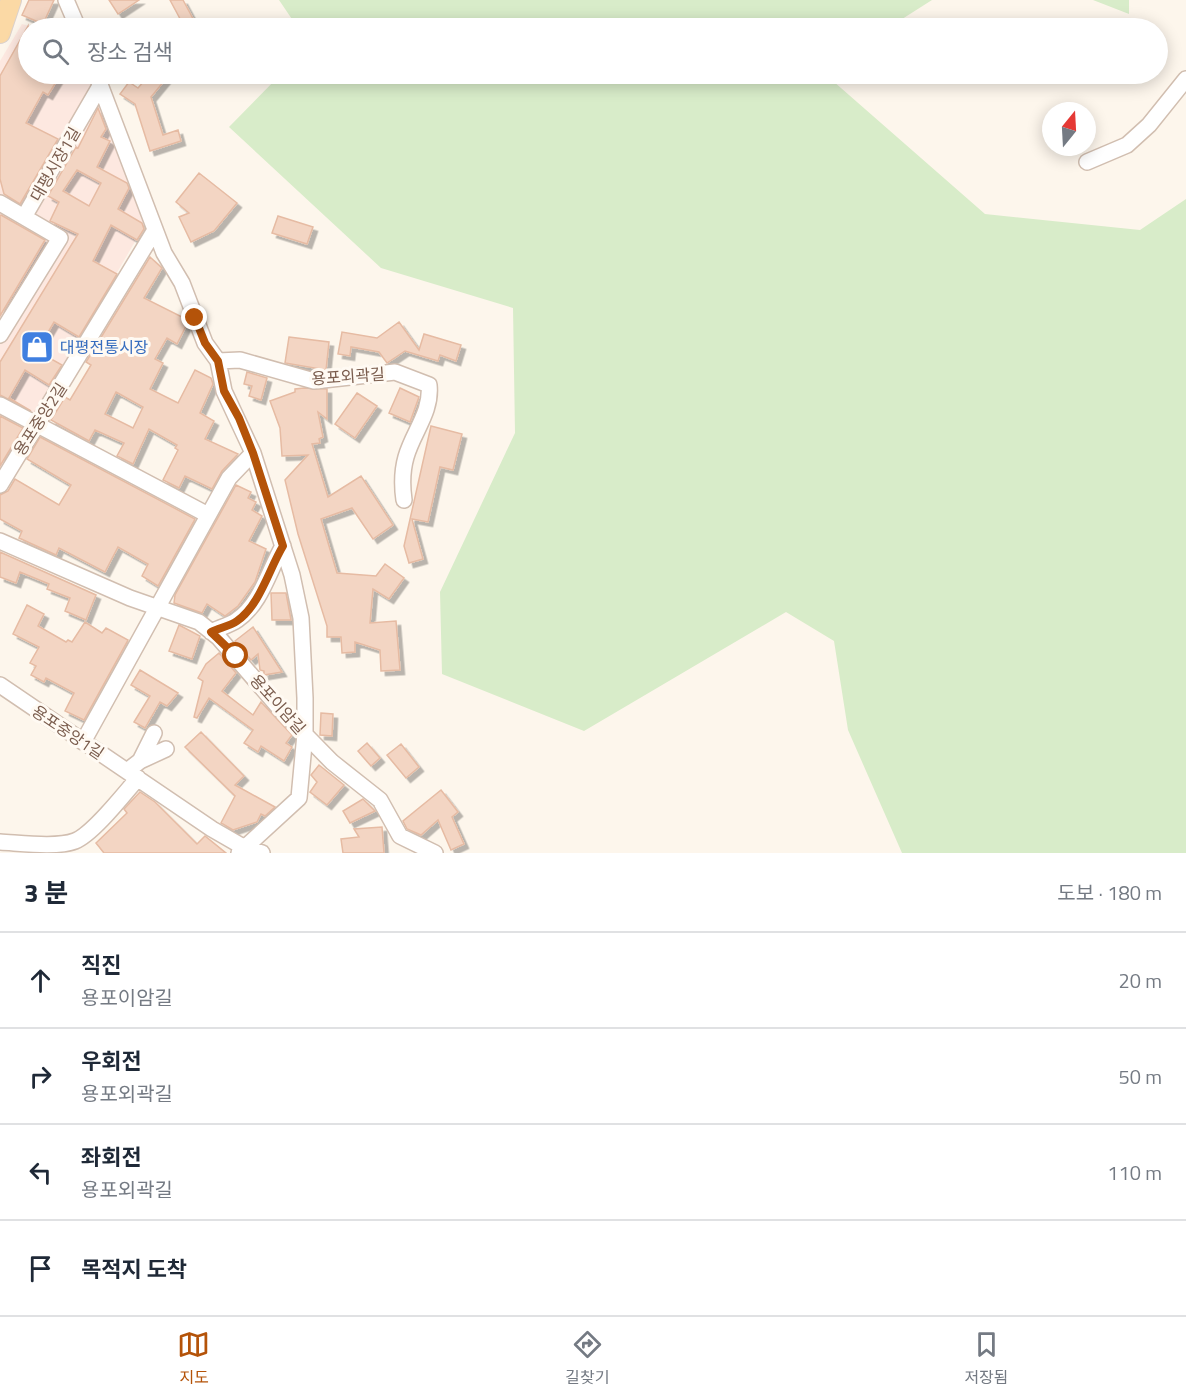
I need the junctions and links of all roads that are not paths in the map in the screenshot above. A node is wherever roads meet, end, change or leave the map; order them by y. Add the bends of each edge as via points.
1 (11, 0) edge
2 (66, 0) edge
3 (74, 18) edge
4 (0, 33) edge
5 (1186, 79) edge
6 (96, 84) edge
7 (100, 84) edge
8 (1087, 162) dead end
9 (0, 203) edge
10 (24, 218) junction
11 (155, 230) junction
12 (0, 335) edge
13 (218, 361) junction
14 (0, 405) edge
15 (37, 423) junction
16 (253, 453) junction
17 (0, 484) edge
18 (404, 500) dead end
19 (208, 515) junction
20 (0, 541) edge
21 (283, 546) junction
22 (156, 607) junction
23 (211, 632) junction
24 (0, 685) edge
25 (154, 734) dead end
26 (305, 734) junction
27 (83, 742) junction
28 (166, 749) dead end
29 (140, 760) junction
30 (132, 775) junction
31 (0, 842) edge
32 (242, 850) edge
33 (262, 853) edge
34 (435, 853) edge

1 - 4 main road
2 - 3 street
5 - 8 street via 1149,125 1126,145
6 - 10 street, 대평시장1길
7 - 11 street
9 - 10 street, 대평시장1길
10 - 12 street via 60,238
11 - 13 street via 182,283 205,343
11 - 15 street, 용포중앙2길
13 - 16 street via 224,391
13 - 18 street, 용포외곽길 via 240,360 314,381 395,372 429,385 431,400 405,458
14 - 15 street
15 - 17 street, 용포중앙2길
15 - 19 street
16 - 19 street via 229,478
16 - 21 street
19 - 22 street
20 - 22 street, 용포이암길
21 - 23 street via 252,605 237,620
21 - 26 street via 301,618
22 - 23 street, 용포이암길 via 199,622
22 - 27 street
23 - 26 street, 용포이암길
24 - 27 street, 용포중앙1길
25 - 29 street
26 - 32 street via 299,798
26 - 34 street, 용포이암길 via 332,762 380,800 400,836
27 - 30 street, 용포중앙1길
28 - 29 street
29 - 30 street
30 - 31 street via 108,812 75,841
30 - 32 street, 용포중앙1길
32 - 33 street, 용포중앙1길

